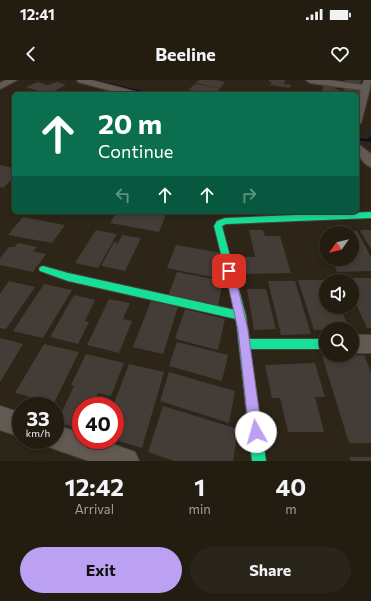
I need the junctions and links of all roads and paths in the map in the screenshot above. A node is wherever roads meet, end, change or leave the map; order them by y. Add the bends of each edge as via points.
1 (13, 80) edge
2 (81, 80) edge
3 (310, 80) edge
4 (367, 84) edge
5 (0, 86) edge
6 (126, 92) edge
7 (359, 114) edge
8 (371, 215) edge
9 (43, 269) dead end
10 (241, 316) junction
11 (245, 344) junction
12 (319, 344) edge
13 (359, 344) edge
14 (371, 344) edge
15 (0, 418) edge
16 (12, 422) edge
17 (64, 440) edge
18 (126, 461) edge
19 (260, 461) edge

1 - 5 street
2 - 6 street
3 - 4 street
4 - 7 street
8 - 10 street via 220,223 218,226
9 - 10 street via 68,277
10 - 11 street
11 - 12 street
11 - 19 street
13 - 14 street
15 - 16 street
17 - 18 street

